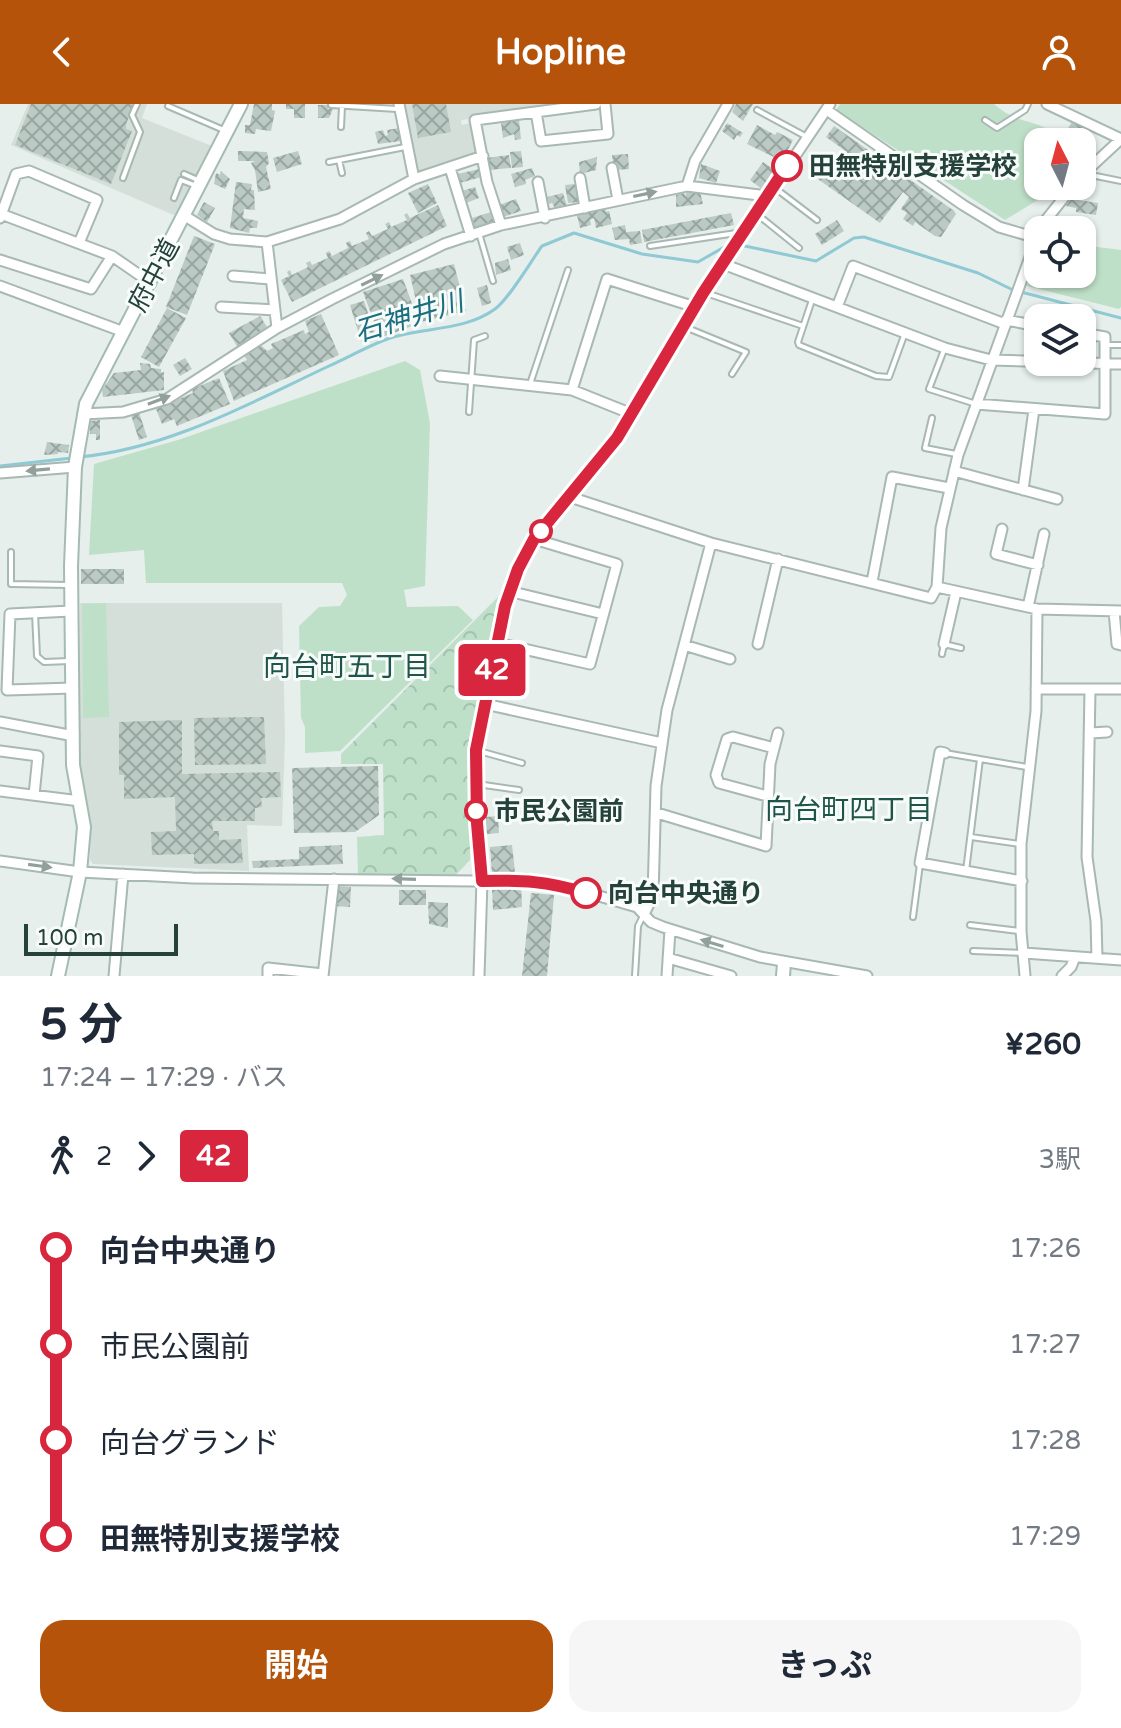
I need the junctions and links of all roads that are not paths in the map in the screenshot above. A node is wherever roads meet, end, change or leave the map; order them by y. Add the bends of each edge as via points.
1 (137, 104) edge
2 (241, 104) edge
3 (596, 104) edge
4 (605, 104) edge
5 (728, 104) edge
6 (1028, 104) edge
7 (1047, 104) edge
8 (168, 105) edge
9 (331, 105) edge
10 (342, 106) edge
11 (399, 106) edge
12 (831, 108) edge
13 (757, 110) dead end
14 (536, 112) junction
15 (165, 114) dead end
16 (985, 120) dead end
17 (341, 127) dead end
18 (228, 132) junction
19 (807, 137) junction
20 (1121, 139) edge
21 (407, 146) junction
22 (483, 156) junction
23 (339, 160) junction
24 (329, 162) dead end
25 (1096, 162) edge
26 (450, 168) junction
27 (612, 168) dead end
28 (342, 173) dead end
29 (1096, 176) edge
30 (123, 178) dead end
31 (580, 178) dead end
32 (414, 179) junction
33 (181, 180) junction
34 (1121, 181) edge
35 (538, 182) dead end
36 (202, 185) junction
37 (687, 186) junction
38 (770, 192) junction
39 (174, 198) dead end
40 (618, 200) junction
41 (1062, 200) edge
42 (585, 208) junction
43 (756, 213) junction
44 (1, 216) edge
45 (185, 216) junction
46 (1049, 216) edge
47 (545, 218) junction
48 (817, 220) dead end
49 (501, 225) junction
50 (1024, 231) edge
51 (475, 234) junction
52 (741, 235) junction
53 (267, 242) junction
54 (79, 243) junction
55 (650, 246) dead end
56 (799, 248) dead end
57 (112, 256) junction
58 (0, 260) edge
59 (723, 264) junction
60 (568, 270) dead end
61 (1024, 270) edge
62 (233, 276) dead end
63 (271, 279) junction
64 (493, 281) dead end
65 (151, 283) junction
66 (0, 286) edge
67 (703, 293) junction
68 (813, 297) junction
69 (221, 307) dead end
70 (695, 307) junction
71 (837, 307) junction
72 (275, 310) junction
73 (1006, 322) junction
74 (1024, 324) edge
75 (683, 326) junction
76 (803, 326) junction
77 (277, 328) junction
78 (124, 332) junction
79 (905, 333) junction
80 (1096, 335) edge
81 (485, 336) dead end
82 (1105, 345) junction
83 (1121, 345) edge
84 (945, 348) junction
85 (991, 360) junction
86 (1105, 364) junction
87 (1121, 364) edge
88 (732, 374) dead end
89 (440, 376) dead end
90 (472, 380) junction
91 (530, 384) junction
92 (572, 390) junction
93 (976, 404) junction
94 (1034, 409) junction
95 (469, 412) dead end
96 (83, 414) junction
97 (632, 414) junction
98 (932, 418) dead end
99 (958, 455) junction
100 (75, 465) junction
101 (954, 471) junction
102 (0, 473) edge
103 (949, 488) junction
104 (1023, 490) junction
105 (570, 497) junction
106 (1057, 499) dead end
107 (1002, 529) dead end
108 (1044, 534) dead end
109 (534, 539) junction
110 (711, 543) junction
111 (11, 552) dead end
112 (778, 559) junction
113 (1038, 565) junction
114 (872, 582) junction
115 (71, 585) junction
116 (937, 587) junction
117 (509, 591) junction
118 (956, 592) junction
119 (1032, 608) junction
120 (71, 611) junction
121 (1118, 611) edge
122 (35, 613) junction
123 (603, 614) junction
124 (497, 643) junction
125 (758, 644) dead end
126 (684, 645) junction
127 (1121, 645) edge
128 (961, 648) dead end
129 (943, 649) joint
130 (730, 659) dead end
131 (73, 661) junction
132 (73, 688) junction
133 (1036, 689) junction
134 (1121, 689) edge
135 (1090, 690) junction
136 (485, 704) junction
137 (0, 722) edge
138 (1107, 732) dead end
139 (778, 733) dead end
140 (1091, 733) junction
141 (74, 736) junction
142 (662, 743) junction
143 (774, 748) junction
144 (476, 750) junction
145 (0, 751) edge
146 (945, 753) joint
147 (980, 759) junction
148 (522, 763) dead end
149 (1029, 767) junction
150 (475, 783) junction
151 (519, 790) dead end
152 (0, 791) edge
153 (34, 795) junction
154 (767, 796) junction
155 (80, 801) junction
156 (657, 813) junction
157 (971, 837) junction
158 (1021, 844) junction
159 (0, 861) edge
160 (920, 863) junction
161 (966, 871) junction
162 (80, 872) junction
163 (123, 874) junction
164 (334, 879) junction
165 (482, 881) junction
166 (1022, 881) junction
167 (644, 914) junction
168 (913, 917) dead end
169 (970, 925) dead end
170 (670, 930) junction
171 (1021, 931) junction
172 (973, 951) dead end
173 (1024, 953) junction
174 (1075, 957) junction
175 (668, 958) junction
176 (1097, 958) junction
177 (1121, 960) edge
178 (784, 969) edge
179 (323, 975) edge
180 (58, 976) edge
181 (114, 976) edge
182 (268, 976) edge
183 (479, 976) edge
184 (635, 976) edge
185 (667, 976) edge
186 (731, 976) edge
187 (867, 976) edge
188 (1025, 976) edge
189 (1062, 976) edge

1 - 30 lane via 132,115 140,136
2 - 18 street, 府中道
3 - 14 street
4 - 14 street via 608,134 541,141
5 - 37 street via 695,161
6 - 16 lane via 997,128
7 - 20 street
8 - 15 lane
8 - 18 lane
9 - 10 lane
10 - 11 lane
10 - 17 lane
11 - 21 street
12 - 19 street
12 - 50 street via 963,205 999,227
13 - 19 lane
14 - 22 street via 475,120
18 - 36 street, 府中道
19 - 38 street
20 - 25 street
21 - 23 lane
21 - 32 street
22 - 26 street
22 - 49 street
23 - 24 lane
23 - 28 lane
26 - 32 street
26 - 51 street
27 - 40 street
29 - 34 lane
31 - 42 street
32 - 53 street via 340,219
33 - 36 lane
33 - 36 lane via 185,172
33 - 39 lane
35 - 47 street
36 - 45 street, 府中道
37 - 38 street
40 -> 37 street
38 - 43 street
38 - 48 lane
40 - 42 street
41 - 46 street
42 - 47 street
43 - 52 street
43 - 56 lane
44 - 54 street
44 - 54 street via 16,174 29,171 97,200
45 - 53 street via 222,236
45 - 65 street, 府中道
47 - 49 street
49 - 51 street
51 - 64 lane
77 -> 51 street via 444,244
52 - 55 lane
52 - 59 street
53 - 63 street
54 - 57 street
57 - 58 street via 91,289
57 - 65 street
59 - 67 street
59 - 68 street
60 - 91 lane
61 - 73 street
62 - 63 street
63 - 72 street
65 - 78 street, 府中道
66 - 78 street
67 - 70 street
67 - 76 lane
68 - 71 street
68 - 76 lane
69 - 72 street
70 - 75 street
70 - 92 street via 607,279
71 - 73 street via 853,266
71 - 79 street
72 - 77 street
73 - 74 street
73 - 85 street
75 - 88 lane via 746,352
75 - 97 street
76 - 79 lane via 799,345 886,378
96 -> 77 street via 123,412 167,399
78 - 96 street, 府中道
79 - 84 street
80 - 82 street via 1105,337
81 - 90 lane via 474,340
82 - 83 lane
82 - 86 street
84 - 85 street
84 - 93 lane via 929,389
85 - 86 street
85 - 93 street
86 - 87 street
86 - 94 street via 1105,414
89 - 90 street
90 - 91 street
90 - 95 lane
91 - 92 street
92 - 97 street
93 - 94 street
93 - 99 street
94 - 104 street
96 - 100 street, 府中道
97 - 105 street
98 - 99 lane via 925,448
99 - 101 street
100 -> 102 street
100 - 115 street, 府中道
101 - 103 street
101 - 104 street
103 - 114 street via 892,477
103 - 116 street
104 - 106 street
105 - 109 street
105 - 110 street
107 - 113 street via 996,554
108 - 113 street
109 - 117 street
109 - 123 street via 617,564
110 - 112 street
110 - 126 street
111 - 115 lane via 11,584
112 - 114 street
112 - 125 street
113 - 119 street
114 - 116 street via 926,598
115 - 120 street, 府中道
116 - 118 street
117 - 123 street
117 - 124 street
118 - 119 street
118 - 129 street
119 - 121 street
119 - 133 street
120 - 122 street
120 - 131 street, 府中道
121 - 127 street
122 - 131 lane via 37,656 44,662
122 - 132 street via 10,614 7,690
123 - 124 street via 590,664
124 - 136 street
126 - 130 street
126 - 142 street
128 - 129 lane
131 - 132 street, 府中道
132 - 141 street, 府中道
133 - 135 street
133 - 149 street
134 - 135 street
135 - 140 street
136 - 142 street
136 - 144 street
137 - 141 street
138 - 140 street
139 - 143 street
140 - 176 street via 1087,857
141 - 155 street, 府中道
142 - 156 street
143 - 154 street
143 - 154 street via 727,739 716,775 719,783
144 - 148 lane
144 - 150 street
145 - 153 street via 38,756
146 - 147 lane
146 - 160 street via 940,752
147 - 149 lane
147 - 157 lane
149 - 158 street
150 - 151 lane
150 - 165 street
152 - 153 street
153 - 155 street
154 - 156 street via 766,846
155 - 162 street, 府中道
156 - 167 street via 653,896
157 - 158 lane
157 - 161 lane
158 - 166 street
159 -> 162 street
160 - 161 street
160 - 168 lane
161 - 166 street
162 - 163 street
162 - 180 street, 府中道
163 - 164 street
163 - 181 street
165 -> 164 street
164 - 179 street
165 - 167 street via 554,883 637,907
165 - 183 street
166 - 171 street
167 - 170 street
167 - 184 lane via 638,926
169 - 171 lane
170 - 175 street
178 -> 170 street
171 - 173 street
172 - 173 lane
173 - 174 street
173 - 188 street
174 - 176 street
174 - 189 street
175 - 185 street
175 - 186 street
176 - 177 street
178 - 187 street
179 - 182 street via 268,968

